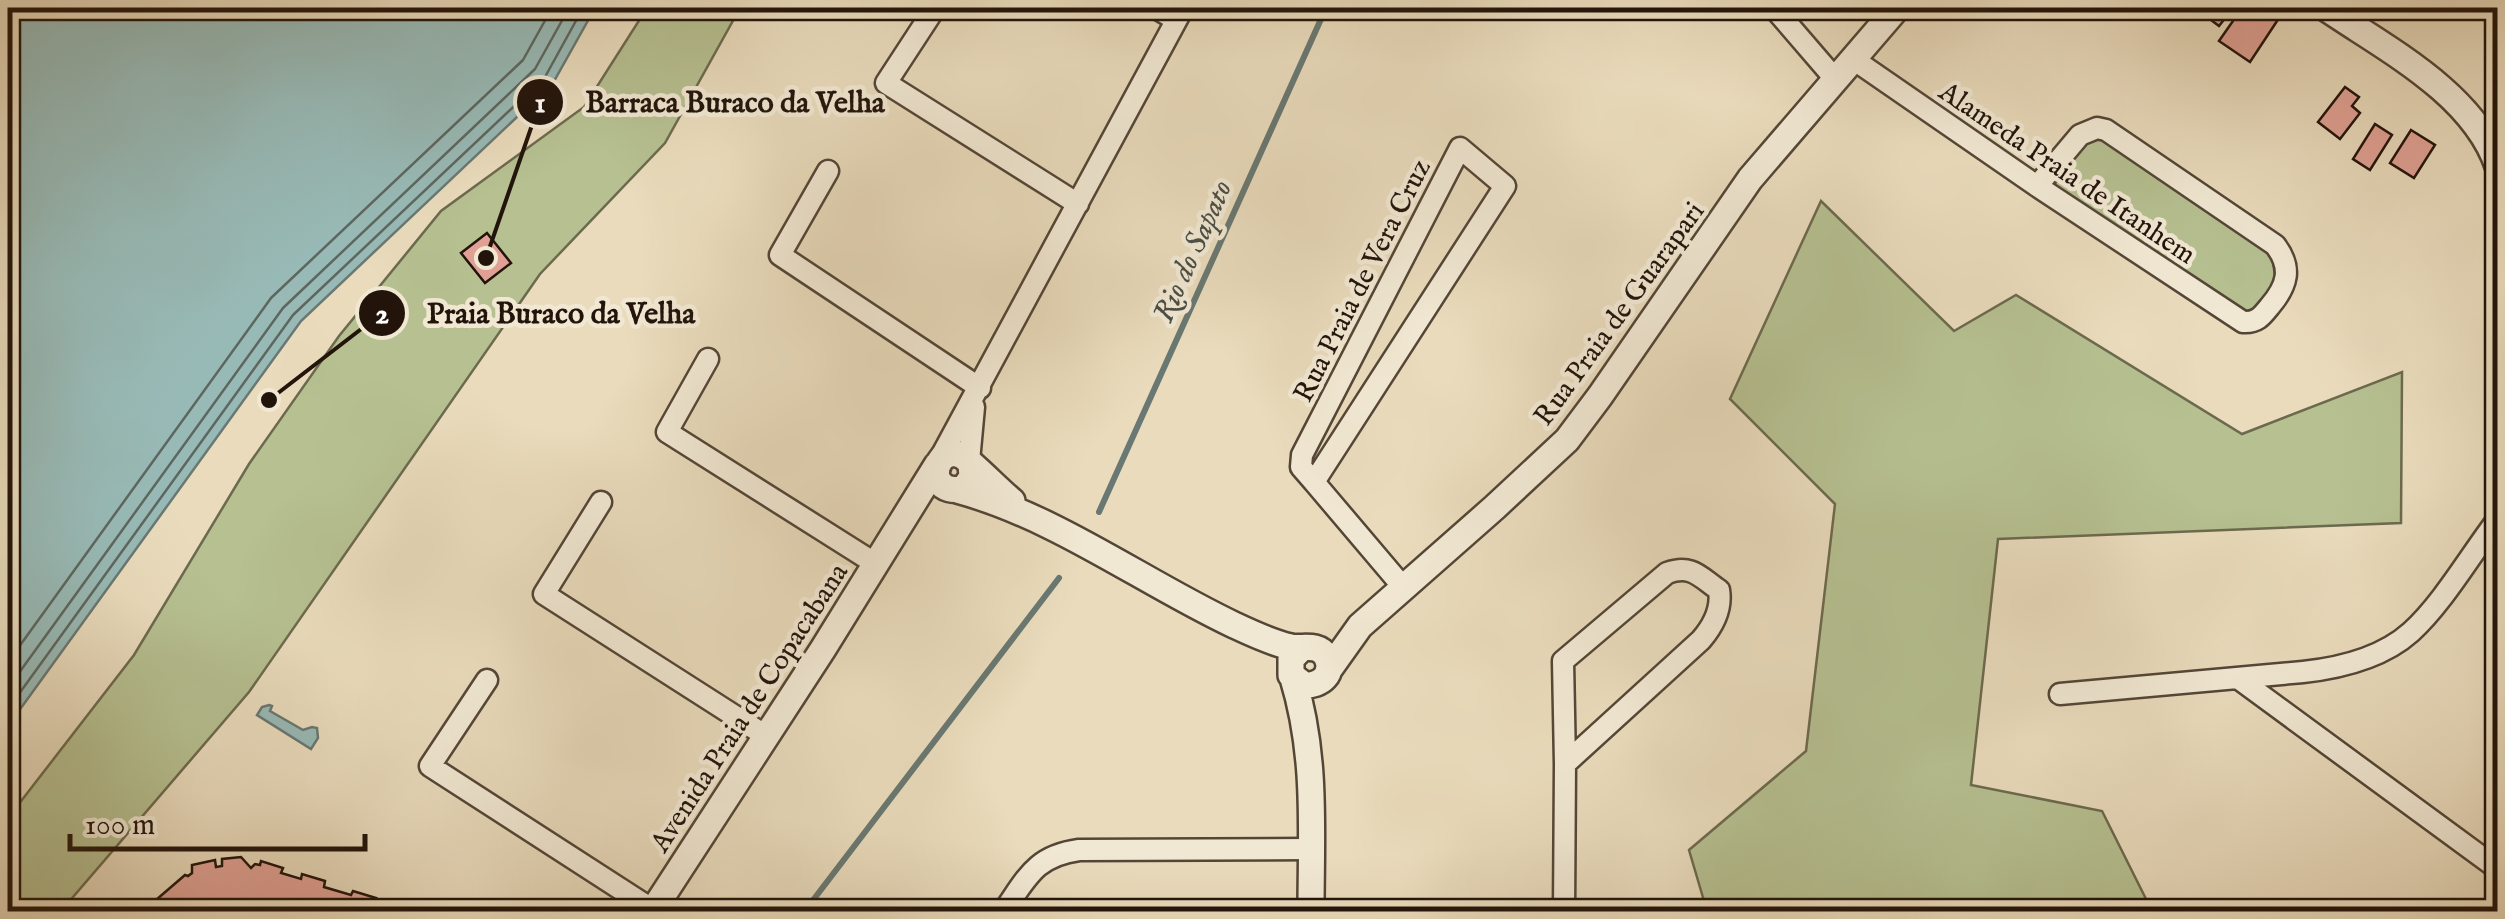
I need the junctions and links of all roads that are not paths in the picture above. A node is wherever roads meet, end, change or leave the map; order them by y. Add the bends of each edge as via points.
1 (936, 8) edge
2 (1156, 8) edge
3 (1774, 8) edge
4 (1898, 8) edge
5 (2326, 8) edge
6 (1180, 14) edge
7 (1853, 59) junction
8 (1836, 80) junction
9 (2498, 166) edge
10 (828, 171) dead end
11 (2037, 186) junction
12 (1078, 204) junction
13 (708, 359) dead end
14 (978, 391) junction
15 (970, 462) junction
16 (937, 464) junction
17 (1314, 482) junction
18 (956, 490) junction
19 (601, 502) dead end
20 (1031, 516) junction
21 (2498, 519) edge
22 (893, 535) junction
23 (876, 564) junction
24 (1403, 587) junction
25 (1234, 625) junction
26 (1360, 626) junction
27 (1304, 647) junction
28 (1328, 672) junction
29 (1292, 676) junction
30 (2239, 679) junction
31 (487, 680) dead end
32 (2060, 694) dead end
33 (766, 736) junction
34 (1564, 764) junction
35 (1311, 767) junction
36 (1311, 849) junction
37 (2498, 868) edge
38 (652, 911) edge
39 (1003, 912) edge
40 (1311, 912) edge
41 (1564, 912) edge

1 - 12 street via 886,83
2 - 6 street
3 - 8 street
4 - 7 street, Rua Praia de Guarapari
5 - 9 street via 2460,104 2480,127
6 - 12 street, Avenida Praia de Copacabana
7 - 8 street, Rua Praia de Guarapari
7 - 11 street, Alameda Praia de Itanhem
8 - 24 street, Rua Praia de Guarapari via 1750,179 1566,440
10 - 14 street via 780,255
11 - 11 street, Alameda Praia de Itanhem via 2249,323 2286,284 2276,245 2114,134 2097,128 2080,134
12 - 14 street, Avenida Praia de Copacabana
13 - 23 street via 668,432
14 - 15 street, Avenida Praia de Copacabana
14 - 16 street, Avenida Praia de Copacabana
15 - 16 street via 957,454
15 - 18 street via 969,483
15 - 20 street
16 - 18 street via 939,483
16 - 22 street, Avenida Praia de Copacabana
17 - 17 street, Rua Praia de Vera Cruz via 1505,186 1460,148 1302,455 1301,467
17 - 24 street
18 - 20 street
18 - 22 street, Avenida Praia de Copacabana
19 - 33 street via 544,594
20 - 25 street
21 - 30 street via 2426,616 2388,648 2332,669
22 - 23 street, Avenida Praia de Copacabana
23 - 33 street, Avenida Praia de Copacabana
24 - 26 street, Rua Praia de Guarapari
25 - 27 street
25 - 29 street
26 - 27 street, Rua Praia de Guarapari
26 - 28 street, Rua Praia de Guarapari
27 - 28 street via 1321,650
27 - 29 street via 1291,659
28 - 29 street via 1311,686
28 - 35 street, Rua Praia de Guarapari
29 - 35 street, Rua Praia de Guarapari
30 - 32 street
30 - 37 street
31 - 38 street via 430,766
33 - 38 street, Avenida Praia de Copacabana
34 - 34 street via 1702,640 1715,619 1718,590 1691,570 1668,573 1563,661
34 - 41 street
35 - 36 street, Rua Praia de Guarapari
36 - 39 street via 1060,852 1042,861
36 - 40 street, Rua Praia de Guarapari

